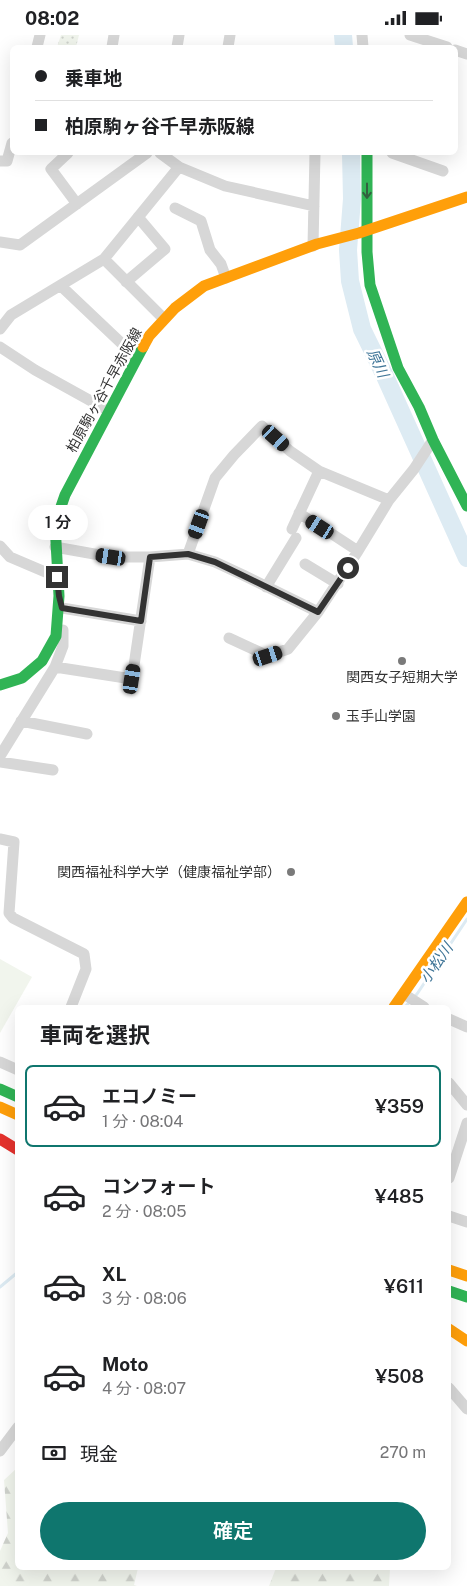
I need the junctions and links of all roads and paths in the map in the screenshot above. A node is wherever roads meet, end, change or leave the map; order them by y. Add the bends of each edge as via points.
1 (410, 35) edge
2 (441, 45) edge
3 (10, 150) edge
4 (66, 155) edge
5 (144, 155) edge
6 (163, 155) edge
7 (315, 155) edge
8 (367, 155) edge
9 (398, 155) edge
10 (0, 161) edge
11 (179, 167) junction
12 (443, 171) dead end
13 (467, 197) edge
14 (77, 204) junction
15 (314, 206) junction
16 (175, 208) dead end
17 (138, 217) junction
18 (363, 231) junction
19 (0, 242) edge
20 (315, 245) junction
21 (104, 259) junction
22 (226, 278) junction
23 (126, 281) junction
24 (61, 285) junction
25 (164, 319) junction
26 (0, 329) edge
27 (0, 347) edge
28 (137, 358) junction
29 (109, 411) junction
30 (431, 444) junction
31 (319, 471) junction
32 (389, 500) junction
33 (467, 507) edge
34 (299, 513) junction
35 (0, 546) edge
36 (55, 547) junction
37 (358, 551) junction
38 (188, 554) junction
39 (150, 557) junction
40 (305, 564) dead end
41 (57, 577) junction
42 (338, 584) junction
43 (266, 587) junction
44 (59, 596) junction
45 (62, 608) junction
46 (318, 612) junction
47 (141, 621) junction
48 (229, 638) dead end
49 (55, 667) junction
50 (0, 685) edge
51 (21, 721) junction
52 (87, 734) dead end
53 (0, 756) edge
54 (0, 762) edge
55 (53, 770) dead end
56 (0, 839) edge
57 (467, 902) edge
58 (404, 994) junction
59 (72, 1005) edge
60 (396, 1005) edge
61 (419, 1005) edge
62 (451, 1020) edge
63 (467, 1027) edge
64 (0, 1062) edge
65 (15, 1069) edge
66 (451, 1085) edge
67 (0, 1089) edge
68 (15, 1096) edge
69 (467, 1105) edge
70 (0, 1107) edge
71 (15, 1114) edge
72 (467, 1123) edge
73 (0, 1139) edge
74 (15, 1148) edge
75 (451, 1168) edge
76 (451, 1217) edge
77 (467, 1222) edge
78 (451, 1271) edge
79 (467, 1276) edge
80 (452, 1292) edge
81 (467, 1297) edge
82 (467, 1302) edge
83 (451, 1330) edge
84 (467, 1341) edge
85 (451, 1390) edge
86 (467, 1409) edge
87 (15, 1431) edge
88 (0, 1451) edge

1 - 2 street
3 - 10 street via 7,161
4 - 14 street via 51,169
5 - 14 street
6 - 11 street
7 - 15 street
8 -> 18 main road
9 - 12 street
11 - 15 street via 225,186
11 - 17 street
13 - 18 main road, 柏原駒ヶ谷千早赤阪線
14 - 19 street via 20,245
15 - 20 street
16 - 22 street via 201,221 210,251
17 - 21 street
17 - 23 street via 165,249
18 - 20 main road, 柏原駒ヶ谷千早赤阪線
18 - 30 main road via 370,285 398,368 419,407
20 - 22 main road, 柏原駒ヶ谷千早赤阪線
21 - 23 street
21 - 24 street
22 - 25 main road, 柏原駒ヶ谷千早赤阪線 via 204,286
23 - 25 street
24 - 26 street via 11,315
24 - 28 street
25 - 28 main road, 柏原駒ヶ谷千早赤阪線 via 149,336
27 - 29 street
28 - 29 main road, 柏原駒ヶ谷千早赤阪線
29 - 36 main road, 柏原駒ヶ谷千早赤阪線 via 65,495 55,525
30 - 32 street
30 - 33 main road
31 - 32 street
31 - 34 street
31 - 38 street via 262,426 215,478
32 - 37 street
34 - 37 street
34 - 43 street via 294,534
35 - 41 street via 10,557
36 - 39 street via 111,557
36 - 41 main road, 柏原駒ヶ谷千早赤阪線
37 - 42 street
38 - 39 street
38 - 43 street via 215,562
39 - 47 street
40 - 42 street
41 - 44 main road, 柏原駒ヶ谷千早赤阪線
42 - 46 street
43 - 46 street
44 - 45 street
44 - 50 main road, 柏原駒ヶ谷千早赤阪線 via 56,636 42,661 22,678
45 - 47 street
45 - 49 street via 63,645
46 - 48 street via 288,649 268,656
47 - 49 street via 132,679
49 - 51 street
51 - 52 street
51 - 53 street
54 - 55 street
56 - 59 street via 14,842 9,913 84,954 86,969
57 - 58 main road
58 - 60 main road
58 - 61 street
62 - 63 street
64 - 65 street
66 - 69 street
67 - 68 main road
70 - 71 main road
72 - 75 street
73 - 74 main road
76 - 77 street
78 - 79 main road
80 - 81 main road
80 - 82 main road
83 - 84 main road
85 - 86 street
87 - 88 street

